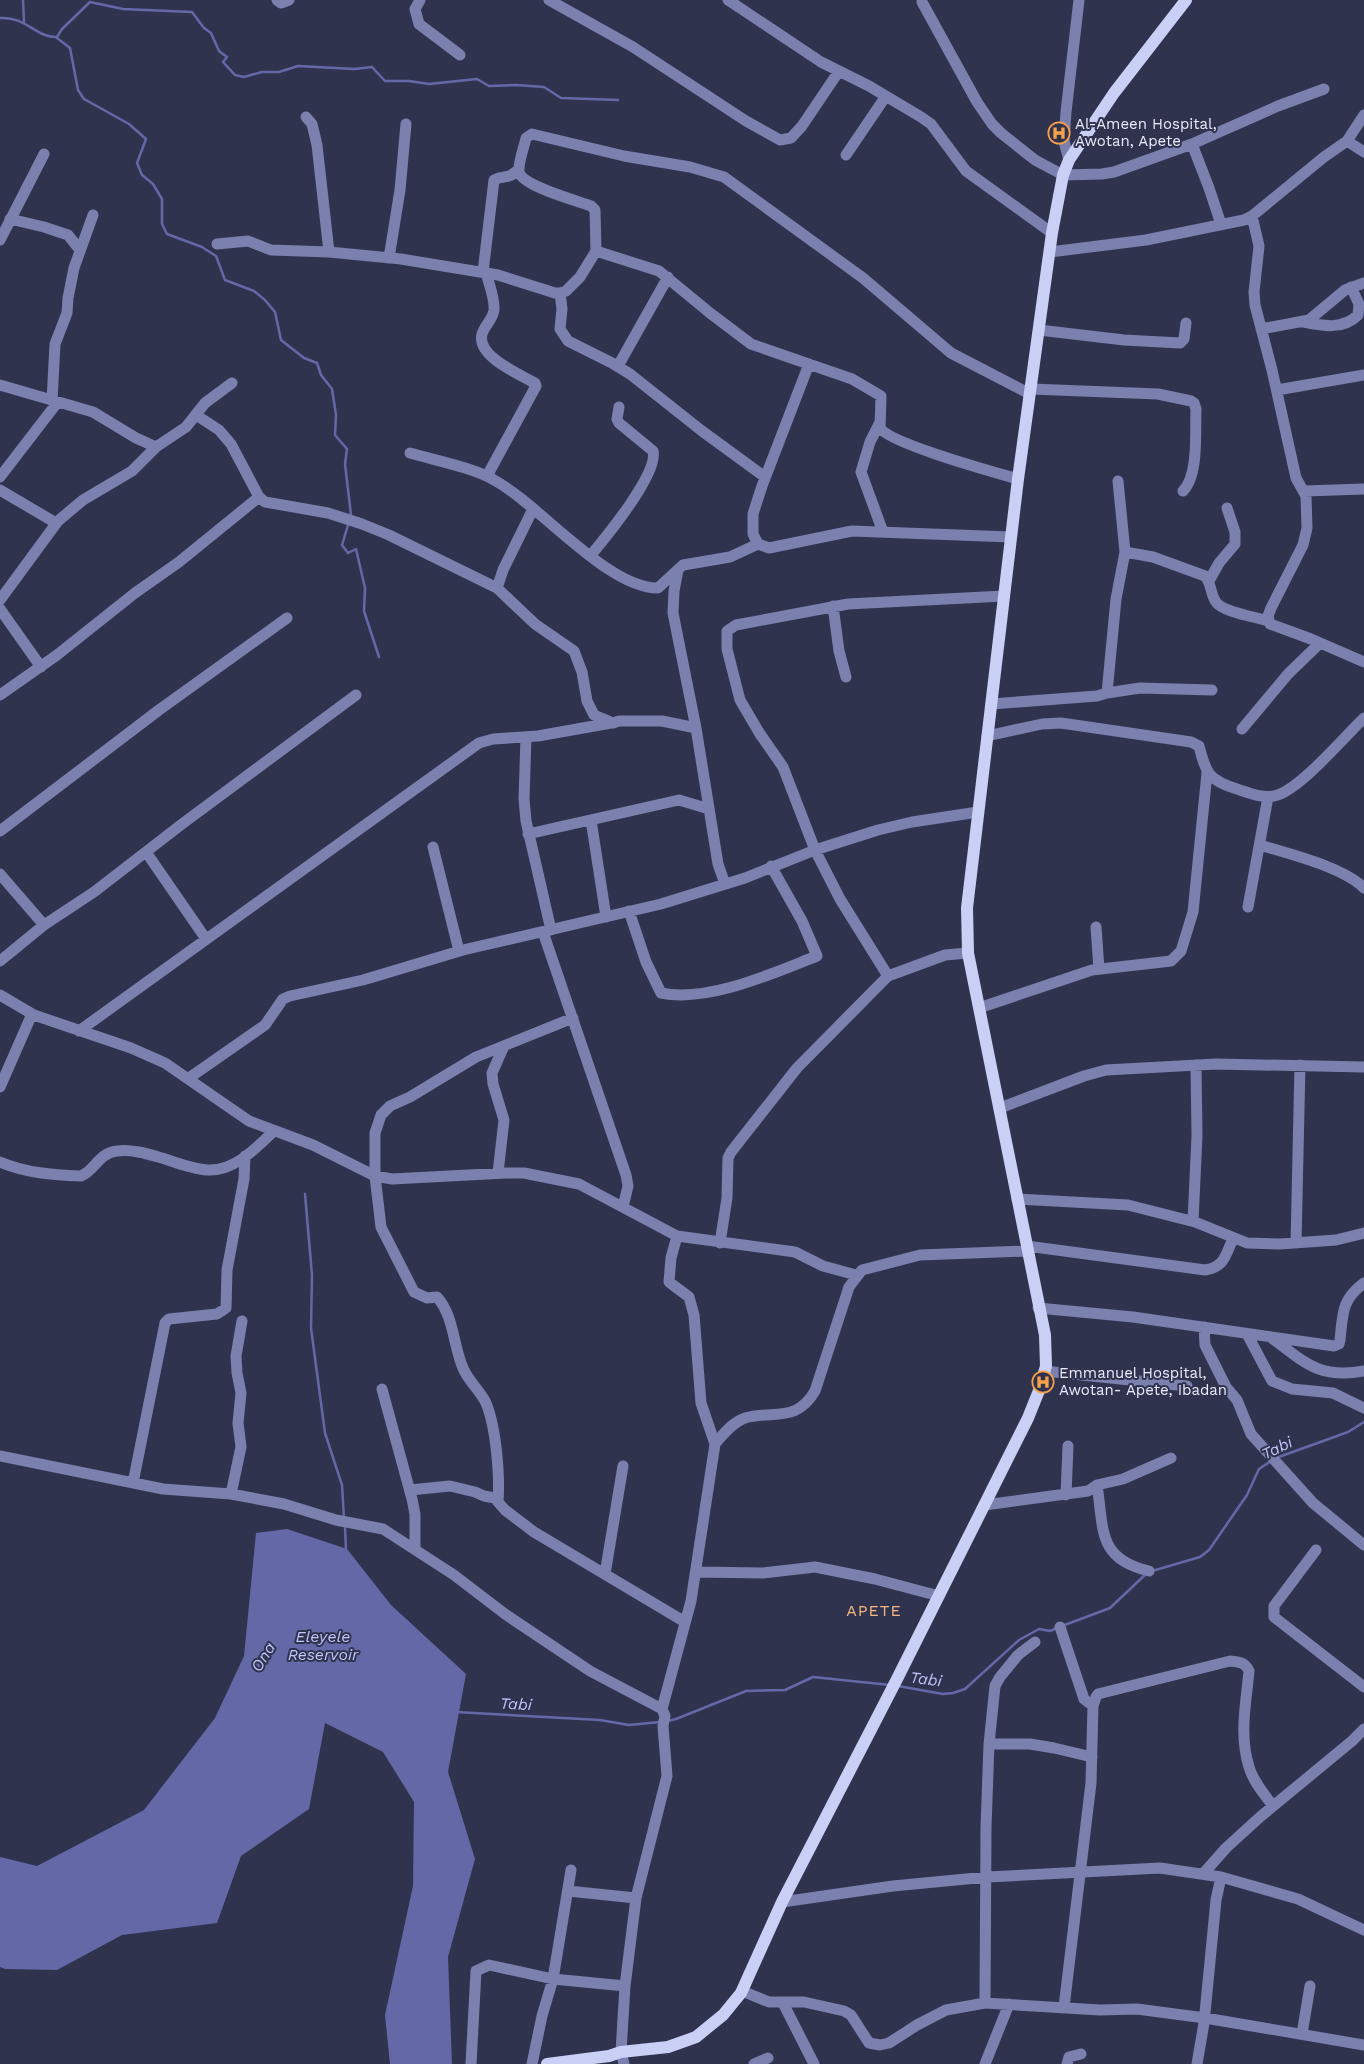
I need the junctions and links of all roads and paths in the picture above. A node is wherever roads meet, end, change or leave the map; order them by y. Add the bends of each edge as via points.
1 (277, 0) edge
2 (289, 0) edge
3 (420, 0) edge
4 (549, 0) edge
5 (1079, 0) edge
6 (1186, 0) edge
7 (734, 2) edge
8 (922, 2) dead end
9 (460, 55) dead end
10 (840, 71) junction
11 (1324, 89) dead end
12 (886, 96) junction
13 (1364, 115) edge
14 (306, 117) dead end
15 (406, 124) dead end
16 (1348, 141) junction
17 (1192, 144) junction
18 (1364, 152) edge
19 (44, 154) dead end
20 (846, 156) dead end
21 (1069, 160) junction
22 (519, 169) junction
23 (1063, 175) junction
24 (93, 215) dead end
25 (1252, 216) junction
26 (10, 219) junction
27 (1220, 224) junction
28 (1052, 233) junction
29 (0, 240) edge
30 (217, 244) dead end
31 (80, 250) junction
32 (596, 251) junction
33 (328, 252) junction
34 (1050, 252) junction
35 (389, 258) junction
36 (484, 272) junction
37 (668, 277) junction
38 (1364, 283) edge
39 (1350, 287) junction
40 (560, 293) junction
41 (1304, 322) junction
42 (1186, 323) dead end
43 (1261, 328) junction
44 (1039, 330) junction
45 (809, 364) junction
46 (618, 366) junction
47 (1364, 375) edge
48 (232, 383) dead end
49 (0, 385) edge
50 (1277, 390) junction
51 (1030, 392) junction
52 (54, 402) junction
53 (619, 407) dead end
54 (196, 415) junction
55 (880, 420) junction
56 (156, 447) junction
57 (410, 453) dead end
58 (487, 476) junction
59 (0, 477) edge
60 (765, 477) junction
61 (1018, 479) junction
62 (1118, 481) dead end
63 (1364, 489) edge
64 (0, 490) edge
65 (1304, 490) junction
66 (1184, 491) dead end
67 (259, 497) junction
68 (1227, 508) dead end
69 (533, 509) junction
70 (56, 523) junction
71 (883, 532) junction
72 (1011, 537) junction
73 (758, 544) junction
74 (1124, 552) junction
75 (590, 555) junction
76 (678, 570) junction
77 (1209, 581) junction
78 (497, 588) junction
79 (1004, 596) junction
80 (0, 600) edge
81 (833, 606) junction
82 (0, 609) edge
83 (287, 618) dead end
84 (1268, 620) junction
85 (1320, 643) junction
86 (1364, 662) edge
87 (41, 667) junction
88 (846, 677) dead end
89 (1212, 690) dead end
90 (1107, 693) junction
91 (0, 695) edge
92 (356, 695) dead end
93 (991, 704) junction
94 (1364, 718) edge
95 (613, 723) junction
96 (696, 728) junction
97 (1242, 729) dead end
98 (987, 736) junction
99 (526, 737) junction
100 (1207, 773) junction
101 (1268, 797) junction
102 (709, 808) junction
103 (978, 812) junction
104 (590, 820) junction
105 (0, 831) edge
106 (528, 834) junction
107 (1260, 845) junction
108 (433, 847) dead end
109 (815, 850) junction
110 (146, 852) junction
111 (771, 866) junction
112 (0, 874) edge
113 (725, 884) junction
114 (1364, 888) edge
115 (1248, 907) dead end
116 (629, 911) junction
117 (606, 917) junction
118 (44, 926) junction
119 (1096, 927) dead end
120 (547, 931) junction
121 (206, 938) junction
122 (460, 951) junction
123 (968, 953) junction
124 (0, 961) edge
125 (1099, 969) junction
126 (888, 976) junction
127 (0, 995) edge
128 (980, 1008) junction
129 (32, 1014) junction
130 (573, 1018) junction
131 (79, 1031) junction
132 (504, 1046) junction
133 (1196, 1065) junction
134 (1300, 1065) junction
135 (1364, 1068) edge
136 (189, 1078) junction
137 (0, 1088) edge
138 (1000, 1108) junction
139 (274, 1131) junction
140 (245, 1156) junction
141 (0, 1162) edge
142 (498, 1173) junction
143 (374, 1176) junction
144 (1017, 1199) junction
145 (623, 1207) junction
146 (1193, 1221) junction
147 (1364, 1233) edge
148 (677, 1236) junction
149 (1233, 1239) junction
150 (720, 1243) junction
151 (1296, 1243) junction
152 (1027, 1248) junction
153 (856, 1275) junction
154 (1364, 1283) edge
155 (1038, 1308) junction
156 (242, 1321) dead end
157 (1204, 1327) junction
158 (1247, 1334) junction
159 (1271, 1337) junction
160 (1364, 1370) edge
161 (1044, 1371) junction
162 (1187, 1386) dead end
163 (382, 1390) dead end
164 (1364, 1408) edge
165 (716, 1444) junction
166 (1068, 1446) dead end
167 (0, 1456) edge
168 (1171, 1458) dead end
169 (623, 1466) dead end
170 (133, 1483) junction
171 (1097, 1485) junction
172 (410, 1490) junction
173 (231, 1494) junction
174 (1066, 1495) junction
175 (498, 1502) junction
176 (985, 1505) junction
177 (1364, 1545) edge
178 (415, 1548) junction
179 (1316, 1550) dead end
180 (1149, 1571) dead end
181 (697, 1572) junction
182 (605, 1574) junction
183 (939, 1596) junction
184 (685, 1622) junction
185 (1060, 1627) dead end
186 (1035, 1642) dead end
187 (1364, 1686) edge
188 (1093, 1706) junction
189 (663, 1717) junction
190 (1364, 1729) edge
191 (989, 1744) junction
192 (1092, 1758) junction
193 (1273, 1806) junction
194 (571, 1870) dead end
195 (1080, 1871) junction
196 (1203, 1874) junction
197 (987, 1877) junction
198 (1220, 1877) junction
199 (568, 1891) junction
200 (636, 1898) junction
201 (782, 1902) junction
202 (1364, 1930) edge
203 (552, 1978) junction
204 (625, 1986) junction
205 (1310, 1986) dead end
206 (742, 1991) junction
207 (782, 2003) junction
208 (985, 2003) junction
209 (1010, 2004) junction
210 (1064, 2007) junction
211 (1205, 2018) junction
212 (1302, 2034) junction
213 (1364, 2045) edge
214 (1081, 2054) dead end
215 (622, 2058) edge
216 (768, 2058) dead end
217 (471, 2064) edge
218 (532, 2064) edge
219 (547, 2064) edge
220 (754, 2064) edge
221 (814, 2064) edge
222 (985, 2064) edge
223 (1067, 2064) edge
224 (1197, 2064) edge

1 - 2 street via 281,3
3 - 9 street via 415,9 419,24
4 - 10 street via 780,140 790,138 802,126
5 - 21 street via 1065,122 1064,141
6 - 21 main road via 1114,93
7 - 10 street via 787,40
8 - 23 street via 992,124 1035,160
10 - 12 street
11 - 17 street
12 - 20 street
12 - 28 street via 931,124 966,171
13 - 16 street
14 - 33 street via 312,124 317,145
15 - 35 street
16 - 18 street
16 - 25 street
17 - 23 street via 1114,172
17 - 27 street
19 - 26 street
21 - 23 main road
22 - 32 street via 522,178 532,185 592,206 595,210
22 - 36 street via 510,177 494,180
22 - 51 street via 526,138 532,134 624,156 665,161 724,177 863,278 951,353
23 - 28 main road
24 - 31 street
25 - 27 street
25 - 43 street via 1259,246 1254,292
26 - 29 street
26 - 31 street via 68,235
27 - 34 street via 1146,240
28 - 34 main road
30 - 33 street via 248,241 271,250
31 - 52 street via 70,285 67,313 56,344
32 - 37 street via 648,266
32 - 40 street via 580,276
33 - 35 street
34 - 44 main road
35 - 36 street
36 - 40 street
36 - 58 street via 494,310 481,336 483,348 506,368 536,386
37 - 45 street via 751,344
37 - 46 street
38 - 39 street
39 - 41 street
39 - 41 street via 1358,304 1358,315 1351,321 1327,326
40 - 46 street via 562,336
41 - 43 street
42 - 44 street via 1184,339 1180,343
43 - 50 street
44 - 51 main road
45 - 55 street via 852,379 881,396
45 - 60 street
46 - 60 street
47 - 50 street
48 - 54 street via 205,403
49 - 52 street
50 - 65 street via 1296,478
51 - 61 main road
51 - 66 street via 1158,394 1191,401 1196,409 1194,457 1192,474
52 - 56 street via 102,416
52 - 59 street
53 - 75 street via 619,424 652,451 654,458 646,478 620,519
54 - 56 street via 186,427
54 - 67 street via 219,430 231,444
55 - 61 street via 881,431 914,446
55 - 71 street via 861,472
56 - 70 street via 132,471 83,500
57 - 58 street
58 - 69 street
60 - 73 street via 752,523
61 - 72 main road
62 - 74 street
63 - 65 street
64 - 70 street
65 - 84 street via 1307,528 1303,545
67 - 78 street via 265,502 328,513 362,524
67 - 87 street via 180,562
68 - 77 street via 1236,544 1219,563
69 - 75 street
69 - 78 street
70 - 80 street
71 - 72 street
71 - 73 street via 852,531 770,548
72 - 79 main road
73 - 76 street via 730,557 690,562
74 - 77 street via 1153,557 1205,576
74 - 90 street
75 - 76 street via 628,581 650,588 662,586
76 - 96 street via 673,613
77 - 84 street via 1220,605 1230,611
78 - 95 street via 522,613 574,651 594,715
79 - 81 street
79 - 93 main road
81 - 88 street
81 - 109 street via 736,625 728,628 726,636 740,700 783,767
82 - 87 street
83 - 105 street
84 - 85 street via 1270,624
85 - 86 street
85 - 97 street via 1288,674
87 - 91 street
89 - 90 street via 1140,688
90 - 93 street
92 - 110 street
93 - 98 main road
94 - 101 street via 1304,778 1285,792
95 - 96 street via 662,722
95 - 99 street
96 - 102 street
98 - 100 street via 1062,723 1176,739 1199,746
98 - 103 main road
99 - 106 street via 524,799
99 - 121 street via 479,742
100 - 101 street via 1226,786
100 - 125 street via 1193,912 1182,951 1171,961
101 - 107 street
102 - 104 street via 680,800
102 - 113 street via 718,864
103 - 109 street via 912,822
103 - 123 main road via 967,908
104 - 106 street
104 - 117 street
106 - 120 street
107 - 114 street via 1344,874
107 - 115 street
108 - 122 street
109 - 111 street
109 - 126 street via 840,899
110 - 118 street
110 - 121 street
111 - 113 street
111 - 116 street via 802,921 817,956 762,978 717,991 676,996 661,993 646,962
112 - 118 street
113 - 116 street
116 - 117 street
117 - 120 street
118 - 124 street
119 - 125 street
120 - 122 street
120 - 130 street
121 - 131 street
122 - 136 street via 363,980 283,999 265,1025
123 - 126 street via 945,955
123 - 128 main road
125 - 128 street
126 - 150 street via 796,1068 731,1152
127 - 129 street
128 - 138 main road
129 - 131 street
129 - 137 street
130 - 132 street
130 - 145 street via 626,1175 628,1186
131 - 136 street via 131,1048
132 - 142 street via 492,1073 505,1125
132 - 143 street via 476,1057 390,1106 381,1115 375,1133
133 - 134 street
133 - 138 street via 1106,1070
133 - 146 street
134 - 135 street
134 - 151 street
136 - 139 street via 250,1121
138 - 144 main road
139 - 140 street
139 - 143 street
140 - 141 street via 225,1168 209,1171 136,1152 117,1151 104,1155 81,1176 15,1169
140 - 170 street via 244,1179 227,1270 226,1308 216,1314 169,1319 165,1324
142 - 143 street via 392,1179
142 - 145 street via 524,1174 579,1184
143 - 175 street via 381,1227 387,1242 414,1292 427,1298 438,1296 445,1306 462,1367 487,1405 499,1484
144 - 146 street via 1128,1206
144 - 152 main road
145 - 148 street
146 - 149 street
147 - 151 street via 1336,1240
148 - 150 street
148 - 165 street via 669,1282 689,1297 694,1315 701,1403
149 - 151 street via 1248,1243
149 - 152 street via 1221,1265 1205,1270
150 - 153 street via 795,1252 823,1266
152 - 153 street via 920,1255 862,1270
152 - 155 main road
153 - 165 street via 849,1287 815,1391 808,1402 787,1414 744,1418 723,1434
154 - 159 street via 1346,1300 1338,1345
155 - 157 street
155 - 161 main road via 1045,1335
156 - 173 street via 236,1356 241,1393 240,1447
157 - 158 street
157 - 177 street via 1205,1346 1226,1387 1237,1400 1251,1434 1313,1503
158 - 159 street
158 - 164 street via 1272,1380 1292,1389 1333,1394
159 - 160 street via 1308,1366 1328,1372
161 - 162 street
161 - 176 main road via 1028,1418
163 - 172 street
165 - 181 street
166 - 174 street
167 - 170 street
168 - 171 street via 1123,1479
169 - 182 street
170 - 173 street via 164,1489
171 - 174 street via 1088,1491
171 - 180 street via 1106,1544 1115,1557 1131,1567
172 - 175 street via 450,1486 494,1498
172 - 178 street via 415,1514
173 - 178 street via 383,1529
174 - 176 street
175 - 182 street via 534,1532
176 - 183 main road
178 - 189 street via 505,1614
179 - 187 street via 1274,1606 1274,1617
181 - 183 street via 763,1573 815,1568
181 - 184 street
182 - 184 street
183 - 201 main road
184 - 189 street
185 - 188 street via 1084,1699
186 - 191 street via 1018,1655 995,1686
188 - 192 street
188 - 193 street via 1098,1694 1230,1661 1241,1662 1249,1671 1244,1746 1252,1775
189 - 200 street via 667,1776
190 - 193 street
191 - 192 street via 1030,1744
191 - 197 street
192 - 195 street
193 - 196 street via 1226,1848
194 - 199 street
195 - 196 street via 1160,1868
195 - 197 street
195 - 210 street
196 - 198 street
197 - 201 street
197 - 208 street
198 - 202 street via 1298,1899
198 - 211 street
199 - 200 street
199 - 203 street
200 - 204 street
201 - 206 main road
203 - 204 street
203 - 217 street via 489,1965 476,1971
203 - 218 street
204 - 215 street
205 - 212 street
206 - 207 street via 769,2002
206 - 215 main road via 723,2015 696,2037
207 - 208 street via 804,2002 844,2011 854,2019 869,2043 880,2045 890,2043 946,2010
207 - 221 street
208 - 209 street
209 - 210 street
209 - 222 street
210 - 211 street via 1137,2009
211 - 212 street
211 - 224 street
212 - 213 street
214 - 223 street via 1069,2057
215 - 219 main road via 609,2056
216 - 220 street

